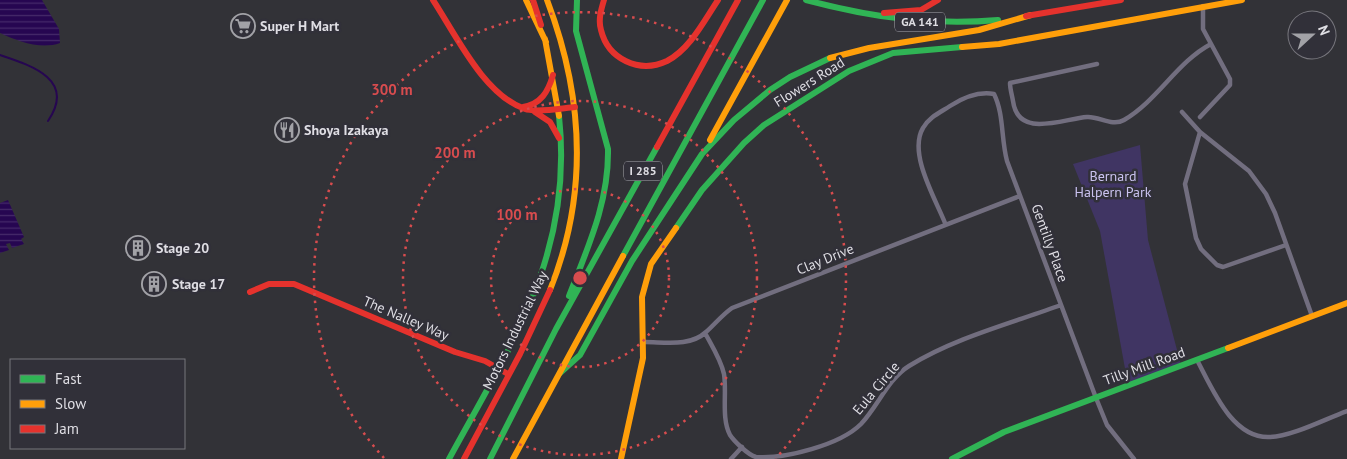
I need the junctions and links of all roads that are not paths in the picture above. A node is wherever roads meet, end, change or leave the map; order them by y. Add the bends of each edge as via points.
1 (433, 0) edge
2 (526, 0) edge
3 (533, 0) edge
4 (547, 0) edge
5 (583, 0) edge
6 (604, 0) edge
7 (738, 0) edge
8 (762, 0) edge
9 (787, 0) edge
10 (806, 0) edge
11 (938, 0) edge
12 (1121, 0) edge
13 (1242, 0) edge
14 (576, 1) edge
15 (716, 2) edge
16 (1203, 6) junction
17 (866, 14) junction
18 (1031, 15) junction
19 (546, 42) junction
20 (1211, 44) junction
21 (582, 51) junction
22 (1096, 64) dead end
23 (553, 73) junction
24 (575, 107) junction
25 (523, 109) junction
26 (560, 109) junction
27 (1182, 112) dead end
28 (1200, 117) dead end
29 (1200, 132) junction
30 (561, 145) junction
31 (702, 154) junction
32 (1020, 196) junction
33 (945, 223) junction
34 (1286, 245) junction
35 (250, 292) dead end
36 (1347, 303) edge
37 (1061, 306) junction
38 (1312, 316) junction
39 (556, 329) junction
40 (705, 333) junction
41 (645, 342) junction
42 (1197, 360) junction
43 (498, 368) junction
44 (560, 373) junction
45 (508, 374) junction
46 (1096, 398) junction
47 (1347, 411) edge
48 (742, 447) junction
49 (753, 458) edge
50 (449, 459) edge
51 (464, 459) edge
52 (490, 459) edge
53 (513, 459) edge
54 (621, 459) edge
55 (730, 459) edge
56 (952, 459) edge
57 (1134, 459) edge

1 - 25 main road via 493,89
2 - 19 main road
3 - 19 main road, Motors Industrial Way
4 - 24 main road, Motors Industrial Way via 565,56
5 - 21 main road via 579,24
6 - 15 main road via 598,24 607,47 622,61 648,66 660,64 677,54
7 - 39 main road, I 285
8 - 44 main road, I 285
9 - 31 main road
10 - 17 main road, GA 141
11 - 17 main road via 921,10
12 - 18 main road, GA 141
13 - 16 main road, Flowers Road
14 - 21 main road via 576,31
16 - 20 street via 1203,29
16 - 41 main road, Flowers Road via 999,44 893,53 849,71 754,134 702,190 648,270 642,297
17 - 18 main road, GA 141 via 948,24
18 - 31 main road via 974,31 854,51 812,66 768,91
19 - 23 main road, Motors Industrial Way
20 - 22 street via 1192,54 1176,74 1122,121 1109,122 1089,117 1025,123 1017,117 1010,82
20 - 28 street via 1230,79 1230,85
21 - 39 main road via 608,148 608,190 599,222
23 - 25 main road via 545,97
23 - 26 main road, Motors Industrial Way
24 - 26 main road
24 - 45 main road, Motors Industrial Way via 576,173 566,246 550,290
25 - 26 main road
25 - 30 main road via 540,113 554,125
26 - 30 main road, Motors Industrial Way
27 - 29 street
29 - 34 street via 1258,182 1275,213
29 - 34 street via 1185,184 1196,238 1206,257 1223,267
30 - 43 main road, Motors Industrial Way via 558,208 544,270 521,325
31 - 44 main road via 632,261 580,355
32 - 33 street, Clay Drive
32 - 33 street, Gentilly Place via 1002,140 999,104 994,94 982,92 956,102 930,119 923,128 918,149
32 - 37 street, Gentilly Place
33 - 40 street, Clay Drive via 732,308
34 - 38 street
35 - 43 main road, The Nalley Way via 270,284 294,284
36 - 38 main road, Tilly Mill Road
37 - 46 street, Gentilly Place
37 - 49 street, Eula Circle via 935,351 907,367 861,424 830,444 781,459
38 - 42 main road, Tilly Mill Road
39 - 52 main road, I 285
40 - 41 street, Clay Drive via 690,342
40 - 48 street, Eula Circle via 724,373 730,435
41 - 54 main road, Flowers Road
42 - 46 main road, Tilly Mill Road
42 - 47 street via 1233,419 1256,435 1284,434
43 - 45 main road, The Nalley Way
43 - 50 main road, Motors Industrial Way
44 - 53 main road, I 285
45 - 51 main road, Motors Industrial Way
46 - 56 main road, Tilly Mill Road via 1004,432
46 - 57 street, Gentilly Place via 1107,425
48 - 49 street, Eula Circle
48 - 55 street

